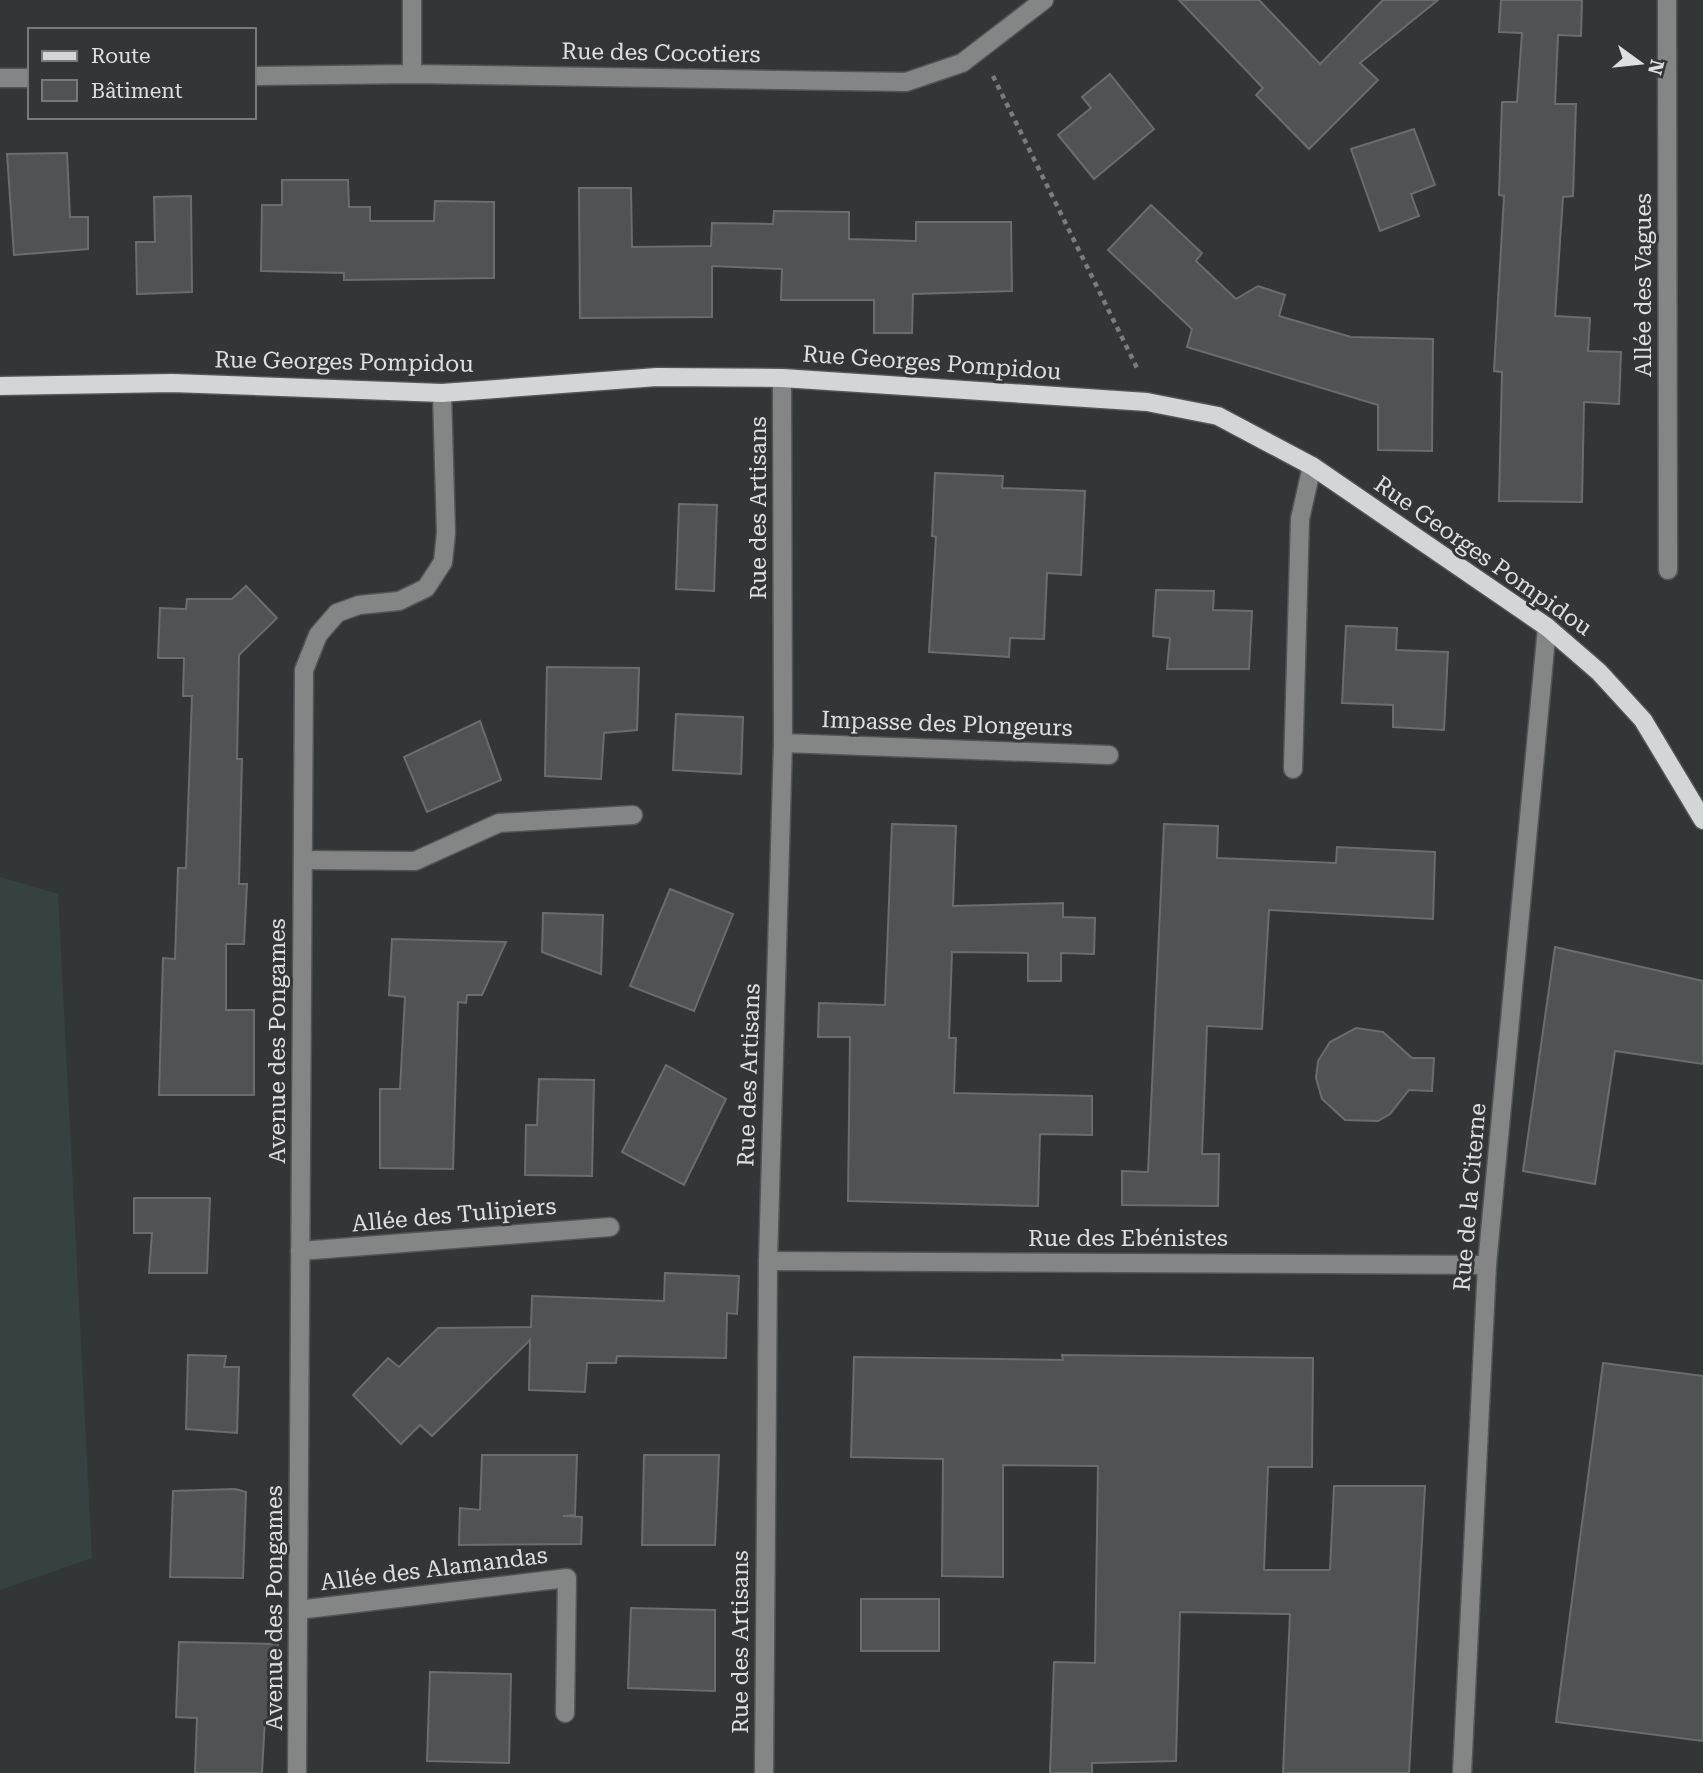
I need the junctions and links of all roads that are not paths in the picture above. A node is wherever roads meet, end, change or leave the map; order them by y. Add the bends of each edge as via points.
1 (412, 0) edge
2 (1044, 0) edge
3 (1667, 0) edge
4 (412, 74) junction
5 (256, 76) edge
6 (0, 78) edge
7 (28, 78) edge
8 (782, 378) junction
9 (0, 386) edge
10 (442, 393) junction
11 (1312, 466) junction
12 (1668, 570) dead end
13 (1547, 627) junction
14 (783, 743) junction
15 (1109, 755) dead end
16 (1293, 769) dead end
17 (633, 815) dead end
18 (1703, 820) edge
19 (303, 860) junction
20 (611, 1227) dead end
21 (300, 1251) junction
22 (768, 1261) junction
23 (1487, 1265) junction
24 (298, 1610) junction
25 (565, 1713) dead end
26 (297, 1773) edge
27 (764, 1773) edge
28 (1462, 1773) edge

1 - 4 street
2 - 4 street, Rue des Cocotiers via 962,63 906,82
3 - 12 street, Allée des Vagues
4 - 5 street, Rue des Cocotiers
6 - 7 street
8 - 10 main road, Rue Georges Pompidou via 657,377
8 - 11 main road, Rue Georges Pompidou via 1147,402 1218,416
8 - 14 street, Rue des Artisans
9 - 10 main road, Rue Georges Pompidou via 172,383
10 - 19 street, Avenue des Pongames via 443,562 426,588 399,601 359,605 337,613 318,635 304,670
11 - 13 main road, Rue Georges Pompidou
11 - 16 street via 1300,519
13 - 18 main road, Rue Georges Pompidou via 1599,671 1643,720
13 - 23 street, Rue de la Citerne
14 - 15 street, Impasse des Plongeurs
14 - 22 street, Rue des Artisans
17 - 19 street via 499,823 415,861
19 - 21 street, Avenue des Pongames
20 - 21 street, Allée des Tulipiers
21 - 24 street, Avenue des Pongames
22 - 23 street, Rue des Ebénistes
22 - 27 street, Rue des Artisans
23 - 28 street, Rue de la Citerne
24 - 25 street, Allée des Alamandas via 567,1578
24 - 26 street, Avenue des Pongames

